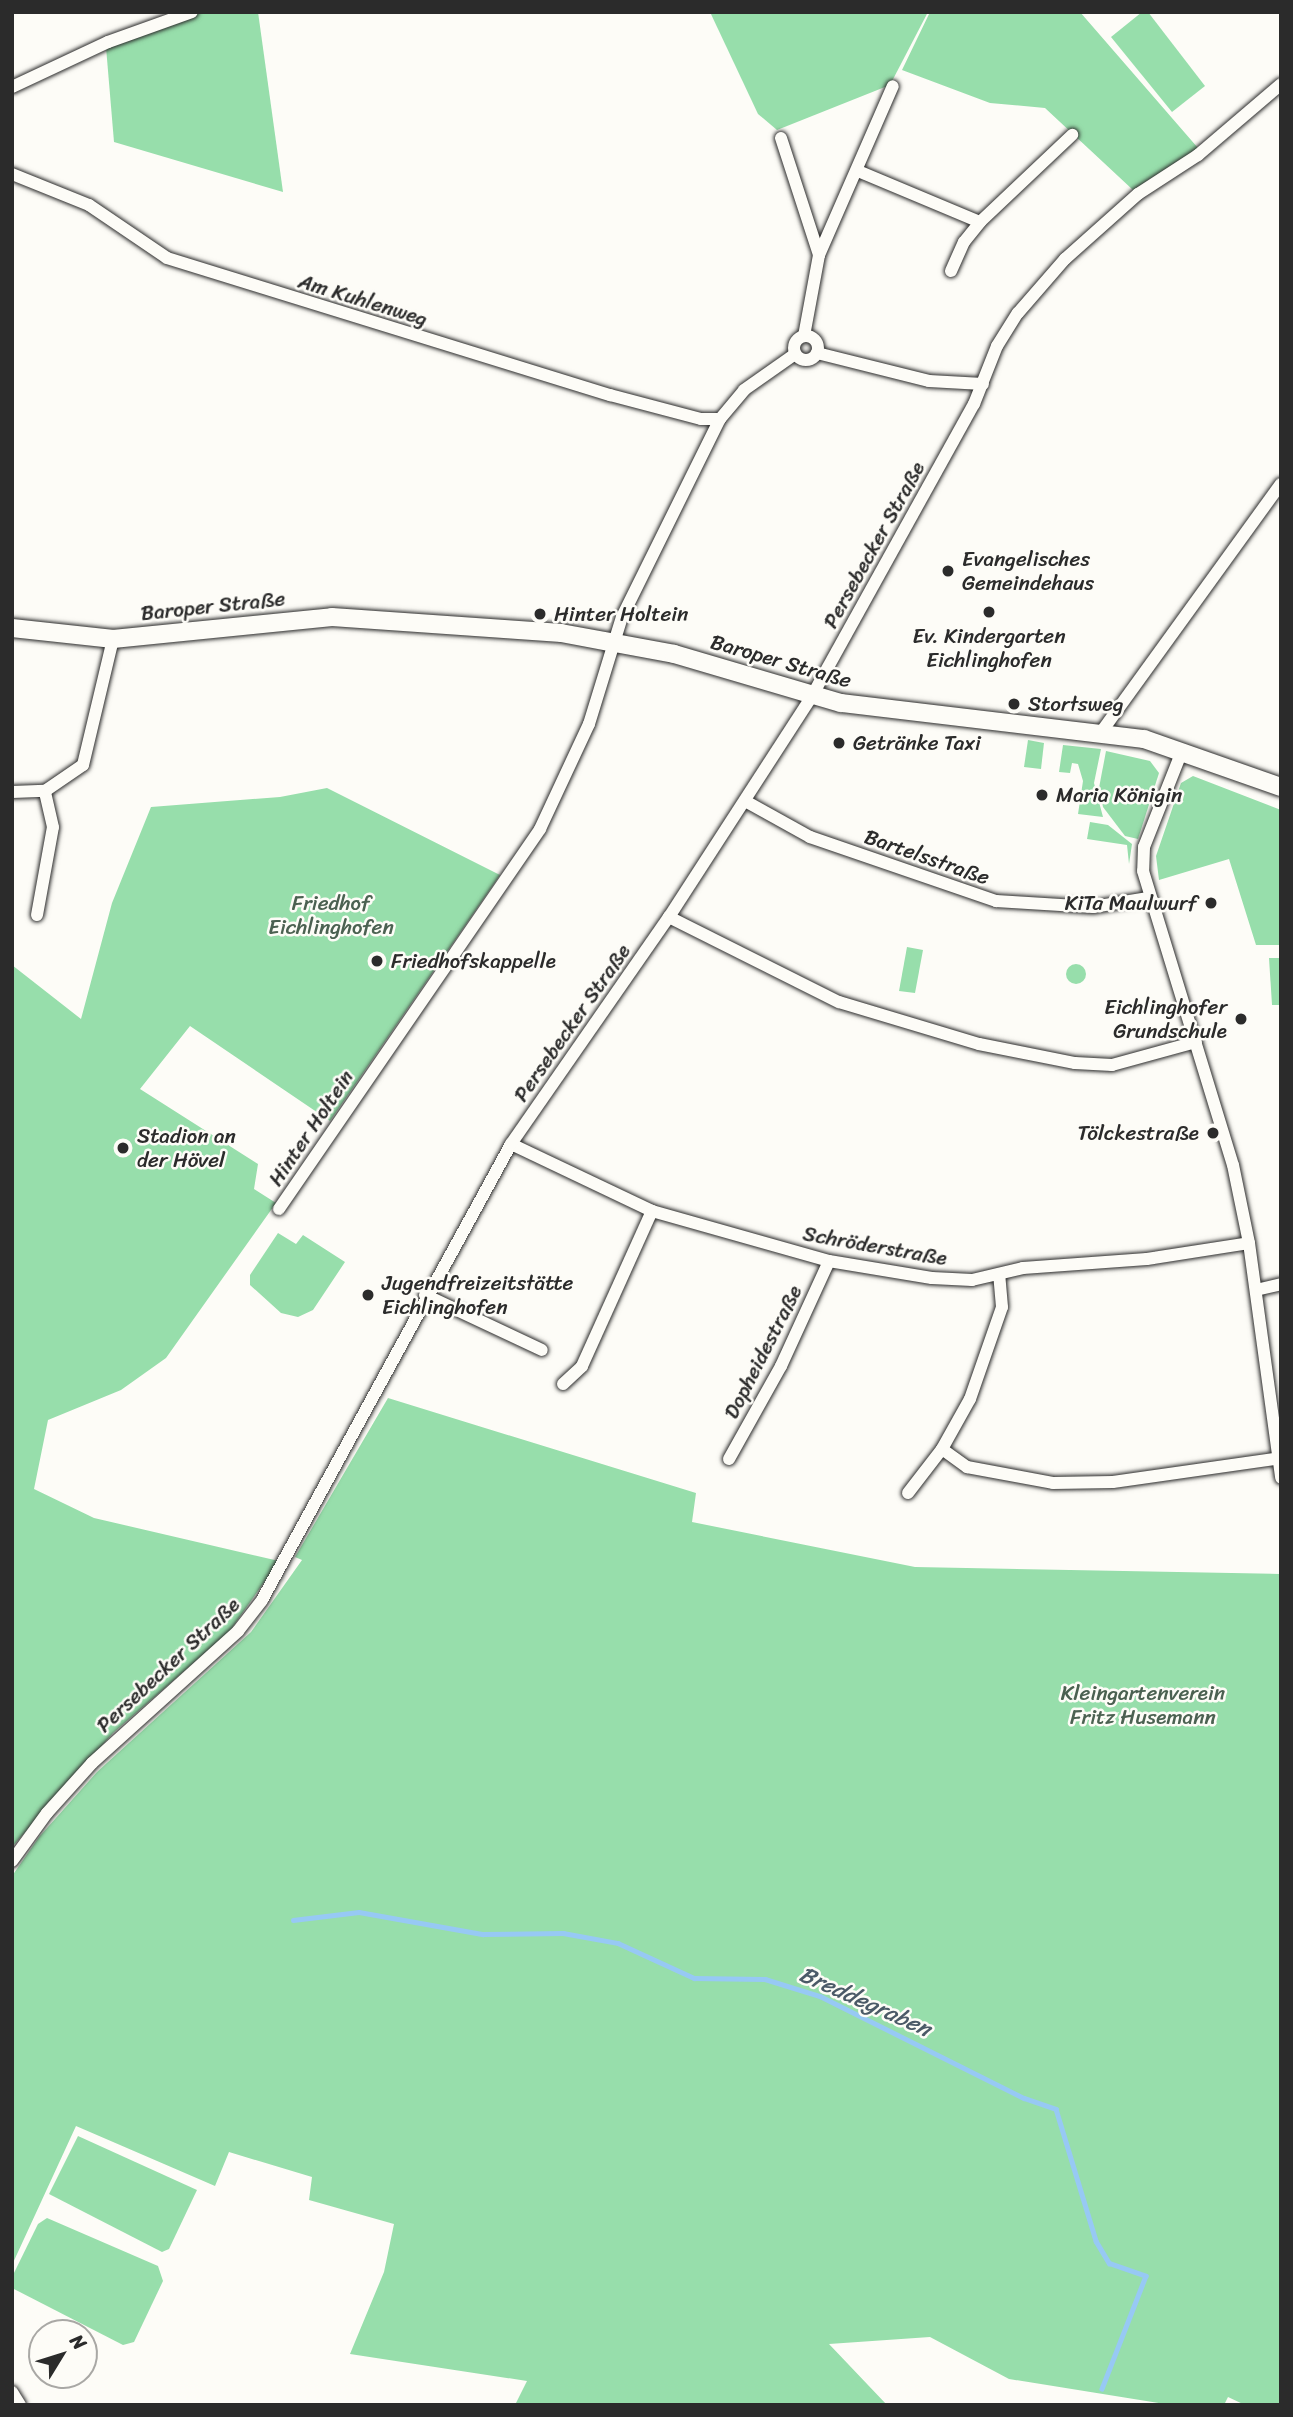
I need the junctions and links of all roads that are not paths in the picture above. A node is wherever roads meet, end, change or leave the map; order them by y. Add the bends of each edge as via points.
1 (192, 12) edge
2 (1281, 84) edge
3 (893, 86) dead end
4 (12, 87) edge
5 (1072, 135) dead end
6 (780, 138) dead end
7 (858, 171) junction
8 (12, 174) edge
9 (980, 222) junction
10 (819, 255) junction
11 (951, 271) dead end
12 (804, 336) junction
13 (817, 353) junction
14 (795, 354) junction
15 (983, 384) junction
16 (720, 419) junction
17 (1281, 484) edge
18 (12, 628) edge
19 (113, 639) junction
20 (617, 641) junction
21 (812, 696) junction
22 (1102, 731) junction
23 (1182, 751) junction
24 (1281, 787) edge
25 (45, 791) junction
26 (12, 792) edge
27 (745, 801) junction
28 (1148, 898) junction
29 (37, 915) dead end
30 (669, 917) junction
31 (1196, 1042) junction
32 (511, 1144) junction
33 (279, 1209) dead end
34 (652, 1211) junction
35 (1250, 1243) junction
36 (829, 1261) junction
37 (999, 1274) junction
38 (1281, 1284) edge
39 (1256, 1290) junction
40 (425, 1295) junction
41 (542, 1350) dead end
42 (562, 1384) dead end
43 (942, 1449) junction
44 (1280, 1458) edge
45 (729, 1459) dead end
46 (1281, 1478) edge
47 (908, 1493) dead end
48 (12, 1861) edge
49 (12, 2392) edge
50 (20, 2405) edge

1 - 4 street via 108,42
2 - 15 street, Persebecker Straße via 1198,155 1138,194 1066,259 1017,313
3 - 7 street, Hinter Holtein
5 - 9 street via 1009,200
6 - 10 street, Hinter Holtein
7 - 9 street
7 - 10 street, Hinter Holtein
8 - 16 street, Am Kuhlenweg via 89,205 167,258 610,395 701,419
9 - 11 street via 964,242
10 - 12 street, Hinter Holtein
12 - 13 street via 816,341
12 - 14 street, Hinter Holtein via 795,342
13 - 14 street via 807,360
13 - 15 street via 929,381
14 - 16 street, Hinter Holtein via 744,390
15 - 21 street, Persebecker Straße
16 - 20 street, Hinter Holtein via 622,617
17 - 22 street
18 - 19 main road, Baroper Straße
19 - 20 main road, Baroper Straße via 332,617 537,630
19 - 25 street via 88,757 73,775
20 - 21 main road, Baroper Straße
20 - 33 street, Hinter Holtein via 589,724 540,829
21 - 22 main road, Baroper Straße via 877,708
21 - 27 street, Persebecker Straße
22 - 23 main road, Baroper Straße
23 - 24 main road, Baroper Straße
23 - 28 street via 1144,847
25 - 26 street
25 - 29 street via 53,827
27 - 28 street, Bartelsstraße via 810,837 986,899 1050,908
27 - 30 street, Persebecker Straße
28 - 31 street
30 - 31 street via 839,1002 979,1044 1075,1063 1112,1065
30 - 32 street, Persebecker Straße
31 - 35 street via 1228,1146
32 - 34 street, Schröderstraße
32 - 40 street, Persebecker Straße
34 - 36 street, Schröderstraße
34 - 42 street via 582,1366
35 - 37 street, Schröderstraße
35 - 39 street
36 - 37 street, Schröderstraße via 932,1278 972,1280
36 - 45 street, Dopheidestraße via 781,1366
37 - 43 street via 1002,1307 989,1353
38 - 39 street
39 - 44 street
40 - 41 street
40 - 48 street, Persebecker Straße via 262,1600 238,1631 92,1763 47,1812
43 - 44 street via 967,1467 1053,1483 1113,1482
43 - 47 street
44 - 46 street
49 - 50 street

